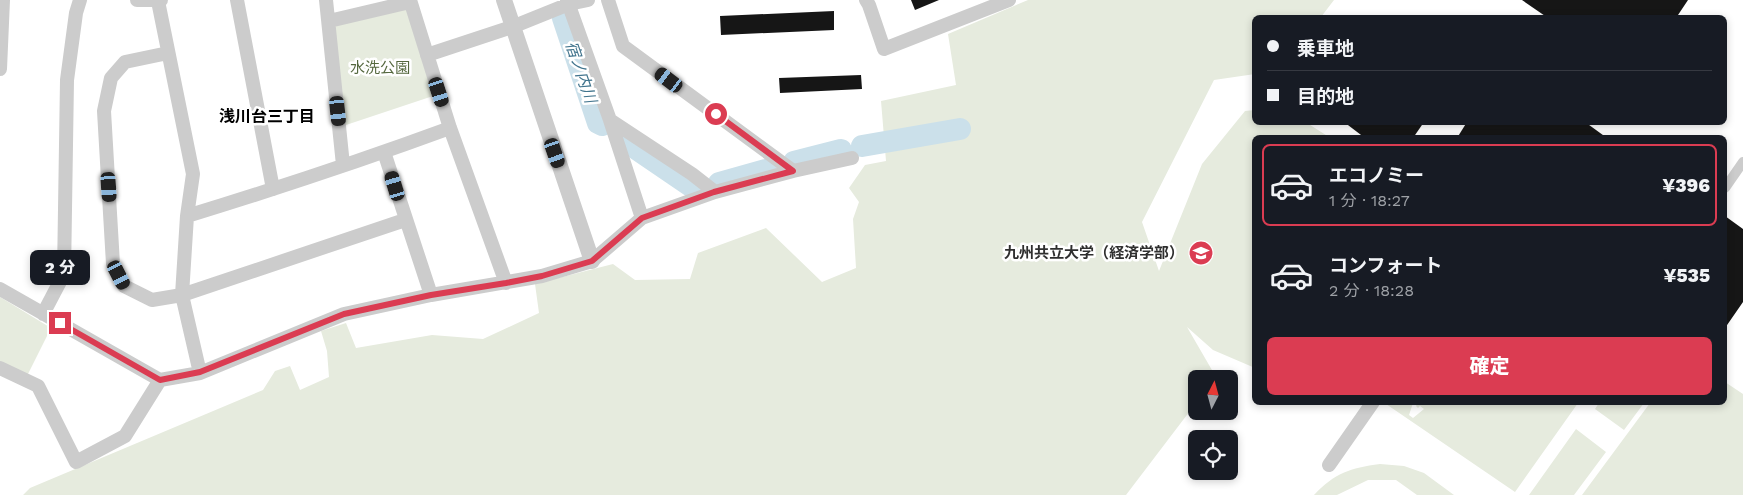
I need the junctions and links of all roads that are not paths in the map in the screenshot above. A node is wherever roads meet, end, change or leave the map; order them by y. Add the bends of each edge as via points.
1 (3, 0) edge
2 (80, 0) edge
3 (137, 0) edge
4 (237, 0) edge
5 (326, 0) edge
6 (504, 0) edge
7 (588, 0) edge
8 (608, 0) edge
9 (866, 0) edge
10 (1009, 0) edge
11 (159, 1) edge
12 (410, 1) edge
13 (568, 2) edge
14 (329, 21) junction
15 (512, 27) junction
16 (168, 53) junction
17 (427, 55) junction
18 (0, 69) edge
19 (610, 120) junction
20 (450, 128) junction
21 (384, 152) junction
22 (852, 158) dead end
23 (1743, 162) edge
24 (343, 165) junction
25 (793, 171) junction
26 (1727, 185) edge
27 (274, 189) junction
28 (714, 192) junction
29 (186, 216) junction
30 (642, 218) junction
31 (405, 220) junction
32 (592, 261) junction
33 (506, 283) junction
34 (0, 289) edge
35 (182, 295) junction
36 (431, 295) junction
37 (43, 314) junction
38 (0, 368) edge
39 (200, 372) junction
40 (160, 380) junction
41 (1371, 405) edge
42 (1329, 465) dead end

1 - 18 street
2 - 37 street via 67,80 64,274
3 - 11 street
4 - 27 street
5 - 14 street
6 - 15 street
7 - 13 street
8 - 25 street via 623,46
9 - 10 street via 884,49
11 - 16 street
12 - 14 street
12 - 17 street
13 - 15 street
13 - 19 street
14 - 24 street
15 - 17 street
15 - 32 street
16 - 29 street via 193,174
16 - 35 street via 125,62 111,78 104,120 113,264 124,286 152,300
17 - 20 street
19 - 28 street
19 - 30 street
20 - 21 street
20 - 33 street
21 - 24 street
21 - 31 street
22 - 25 street
23 - 26 street
24 - 27 street
25 - 28 street
27 - 29 street
28 - 30 street
29 - 35 street
30 - 32 street
31 - 35 street
31 - 36 street
32 - 33 street
33 - 36 street
34 - 37 street
35 - 39 street
36 - 39 street via 344,314
37 - 40 street
38 - 40 street via 38,386 76,462 125,436
39 - 40 street
41 - 42 street

